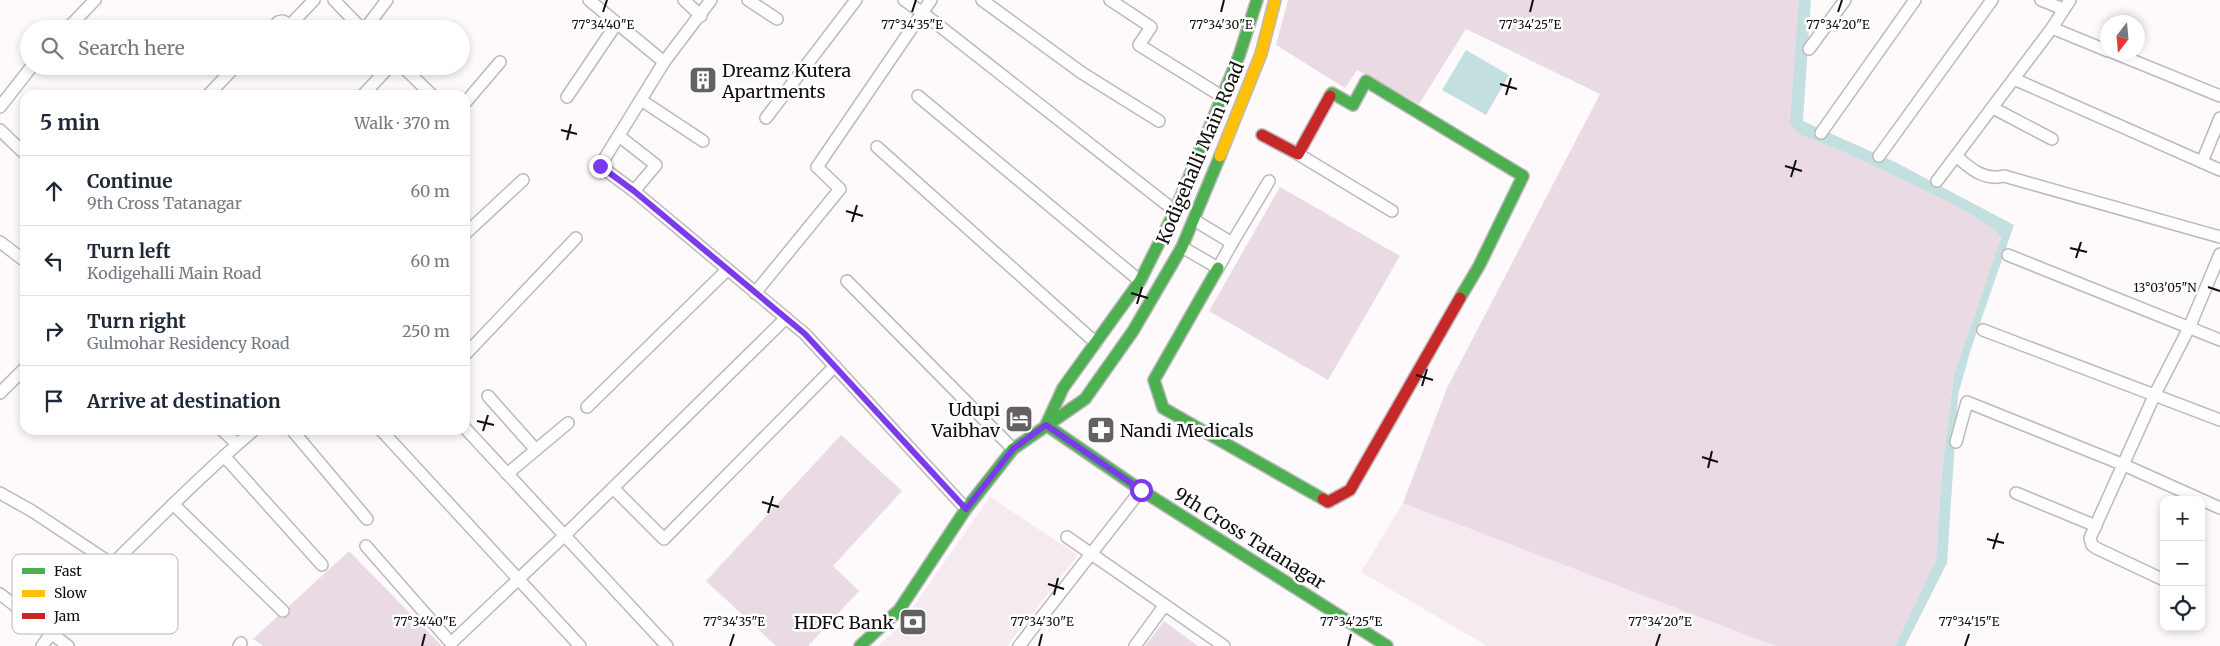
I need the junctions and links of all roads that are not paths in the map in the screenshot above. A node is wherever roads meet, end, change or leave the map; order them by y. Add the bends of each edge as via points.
1 (95, 0) edge
2 (314, 0) edge
3 (334, 0) edge
4 (387, 0) edge
5 (589, 0) edge
6 (684, 0) edge
7 (711, 0) edge
8 (748, 0) edge
9 (855, 0) edge
10 (904, 0) edge
11 (931, 0) edge
12 (982, 0) edge
13 (1110, 0) edge
14 (1257, 0) edge
15 (1275, 0) edge
16 (1845, 0) edge
17 (1915, 0) edge
18 (1992, 0) edge
19 (2041, 0) edge
20 (2066, 5) edge
21 (923, 12) junction
22 (701, 16) junction
23 (778, 19) dead end
24 (76, 20) edge
25 (298, 20) edge
26 (355, 20) edge
27 (371, 20) edge
28 (617, 23) junction
29 (2052, 28) junction
30 (2100, 48) edge
31 (1809, 49) dead end
32 (2132, 60) edge
33 (500, 62) dead end
34 (664, 62) junction
35 (25, 75) edge
36 (227, 75) edge
37 (382, 75) edge
38 (411, 75) edge
39 (2014, 79) junction
40 (1229, 80) junction
41 (1248, 89) junction
42 (213, 90) edge
43 (368, 90) edge
44 (427, 90) edge
45 (918, 96) dead end
46 (2220, 96) edge
47 (470, 97) edge
48 (567, 97) dead end
49 (1222, 97) junction
50 (641, 100) junction
51 (0, 107) edge
52 (1993, 108) junction
53 (766, 118) dead end
54 (2220, 118) edge
55 (1159, 121) dead end
56 (0, 130) edge
57 (1821, 133) dead end
58 (1262, 135) dead end
59 (619, 136) junction
60 (2052, 139) dead end
61 (703, 141) dead end
62 (877, 147) dead end
63 (20, 149) edge
64 (1298, 154) junction
65 (1879, 156) dead end
66 (1956, 156) junction
67 (2202, 162) junction
68 (2220, 170) edge
69 (523, 180) dead end
70 (1269, 180) dead end
71 (1937, 181) dead end
72 (634, 191) junction
73 (1175, 211) junction
74 (1392, 211) dead end
75 (1194, 220) junction
76 (470, 229) edge
77 (2220, 237) edge
78 (576, 238) dead end
79 (0, 242) edge
80 (1232, 243) junction
81 (1182, 246) junction
82 (2220, 254) edge
83 (2008, 255) dead end
84 (20, 257) edge
85 (1218, 268) junction
86 (727, 270) junction
87 (847, 281) dead end
88 (1140, 281) junction
89 (755, 293) junction
90 (786, 318) junction
91 (2189, 328) junction
92 (1982, 330) dead end
93 (2220, 340) edge
94 (1096, 343) junction
95 (470, 350) edge
96 (835, 366) junction
97 (20, 373) edge
98 (0, 393) edge
99 (2155, 394) junction
100 (488, 396) dead end
101 (588, 407) dead end
102 (2220, 420) edge
103 (568, 423) dead end
104 (1046, 425) junction
105 (470, 433) edge
106 (227, 435) edge
107 (248, 435) edge
108 (296, 435) edge
109 (385, 435) edge
110 (1956, 442) dead end
111 (237, 444) junction
112 (1013, 449) junction
113 (536, 450) junction
114 (224, 456) junction
115 (2124, 465) junction
116 (507, 474) junction
117 (613, 488) junction
118 (1141, 490) junction
119 (0, 493) edge
120 (2016, 493) dead end
121 (173, 504) junction
122 (2220, 508) edge
123 (966, 509) junction
124 (367, 519) dead end
125 (2096, 526) junction
126 (565, 535) junction
127 (1067, 537) dead end
128 (366, 546) dead end
129 (97, 554) edge
130 (122, 554) edge
131 (1092, 554) junction
132 (322, 565) dead end
133 (2160, 578) edge
134 (519, 579) junction
135 (0, 594) edge
136 (12, 603) edge
137 (1164, 606) junction
138 (283, 611) dead end
139 (50, 634) edge
140 (53, 634) edge
141 (452, 645) edge
142 (42, 646) edge
143 (68, 646) edge
144 (580, 646) edge
145 (666, 646) edge
146 (860, 646) edge
147 (1019, 646) edge
148 (1135, 646) edge
149 (1224, 646) edge
150 (1387, 646) edge

1 - 24 street
2 - 25 street
3 - 26 street
4 - 27 street
5 - 28 street
6 - 22 street
7 - 22 street
8 - 23 street
9 - 53 street
10 - 21 street
11 - 21 street
12 - 55 street via 1082,73
13 - 49 street via 1151,27 1139,45
14 - 40 street, Kodigehalli Main Road
15 - 41 street, Kodigehalli Main Road
16 - 31 street
17 - 57 street
18 - 65 street
19 - 20 street
20 - 29 street
21 - 73 street
21 - 89 street via 817,167 840,189
22 - 34 street
28 - 34 street
28 - 48 street
29 - 30 street
29 - 39 street
32 - 46 street
33 - 47 street
34 - 50 street
35 - 51 street
36 - 42 street
37 - 43 street
38 - 44 street
39 - 52 street
39 - 67 street
40 - 41 street
40 - 49 street, Kodigehalli Main Road
41 - 75 street, Kodigehalli Main Road
45 - 88 street
49 - 73 street, Kodigehalli Main Road
50 - 59 street
50 - 61 street
52 - 60 street
52 - 66 street
54 - 67 street
56 - 63 street
58 - 64 street
59 - 72 street via 600,166
59 - 72 street via 656,165
62 - 94 street
64 - 74 street
64 - 85 street via 1332,93 1353,104 1366,82 1523,176 1479,266 1350,490 1328,502 1163,408 1154,380
66 - 71 street
66 - 77 street via 1970,169 1986,177 2004,176
67 - 68 street
69 - 76 street
70 - 80 street
72 - 86 street
73 - 88 street, Kodigehalli Main Road
75 - 80 street
75 - 81 street, Kodigehalli Main Road
78 - 95 street
79 - 84 street
80 - 85 street
81 - 85 street
81 - 104 street, Kodigehalli Main Road via 1133,331 1086,400
82 - 91 street
83 - 91 street
86 - 89 street
86 - 101 street
87 - 112 street
88 - 94 street, Kodigehalli Main Road
89 - 90 street
90 - 96 street
90 - 117 street
91 - 93 street
91 - 99 street
92 - 99 street
94 - 104 street, Kodigehalli Main Road via 1063,388
96 - 117 street via 664,539
96 - 123 street
97 - 98 street
99 - 102 street
99 - 115 street
100 - 113 street
103 - 113 street
104 - 112 street, Kodigehalli Main Road
104 - 118 street, 9th Cross Tatanagar
105 - 116 street
106 - 111 street
107 - 111 street
108 - 124 street
109 - 134 street
110 - 115 street via 1968,402
111 - 114 street
112 - 123 street, Kodigehalli Main Road
113 - 116 street
114 - 121 street
114 - 132 street
115 - 122 street
115 - 125 street
116 - 126 street
117 - 126 street
118 - 131 street
118 - 150 street, 9th Cross Tatanagar
119 - 129 street via 32,510
120 - 125 street
121 - 130 street
121 - 138 street
123 - 146 street, Kodigehalli Main Road via 899,610
125 - 133 street via 2090,538 2092,545
126 - 134 street
126 - 145 street
127 - 131 street
128 - 141 street
131 - 137 street
131 - 147 street
134 - 141 street
134 - 144 street
135 - 136 street
137 - 148 street
137 - 149 street
139 - 142 street
140 - 143 street

